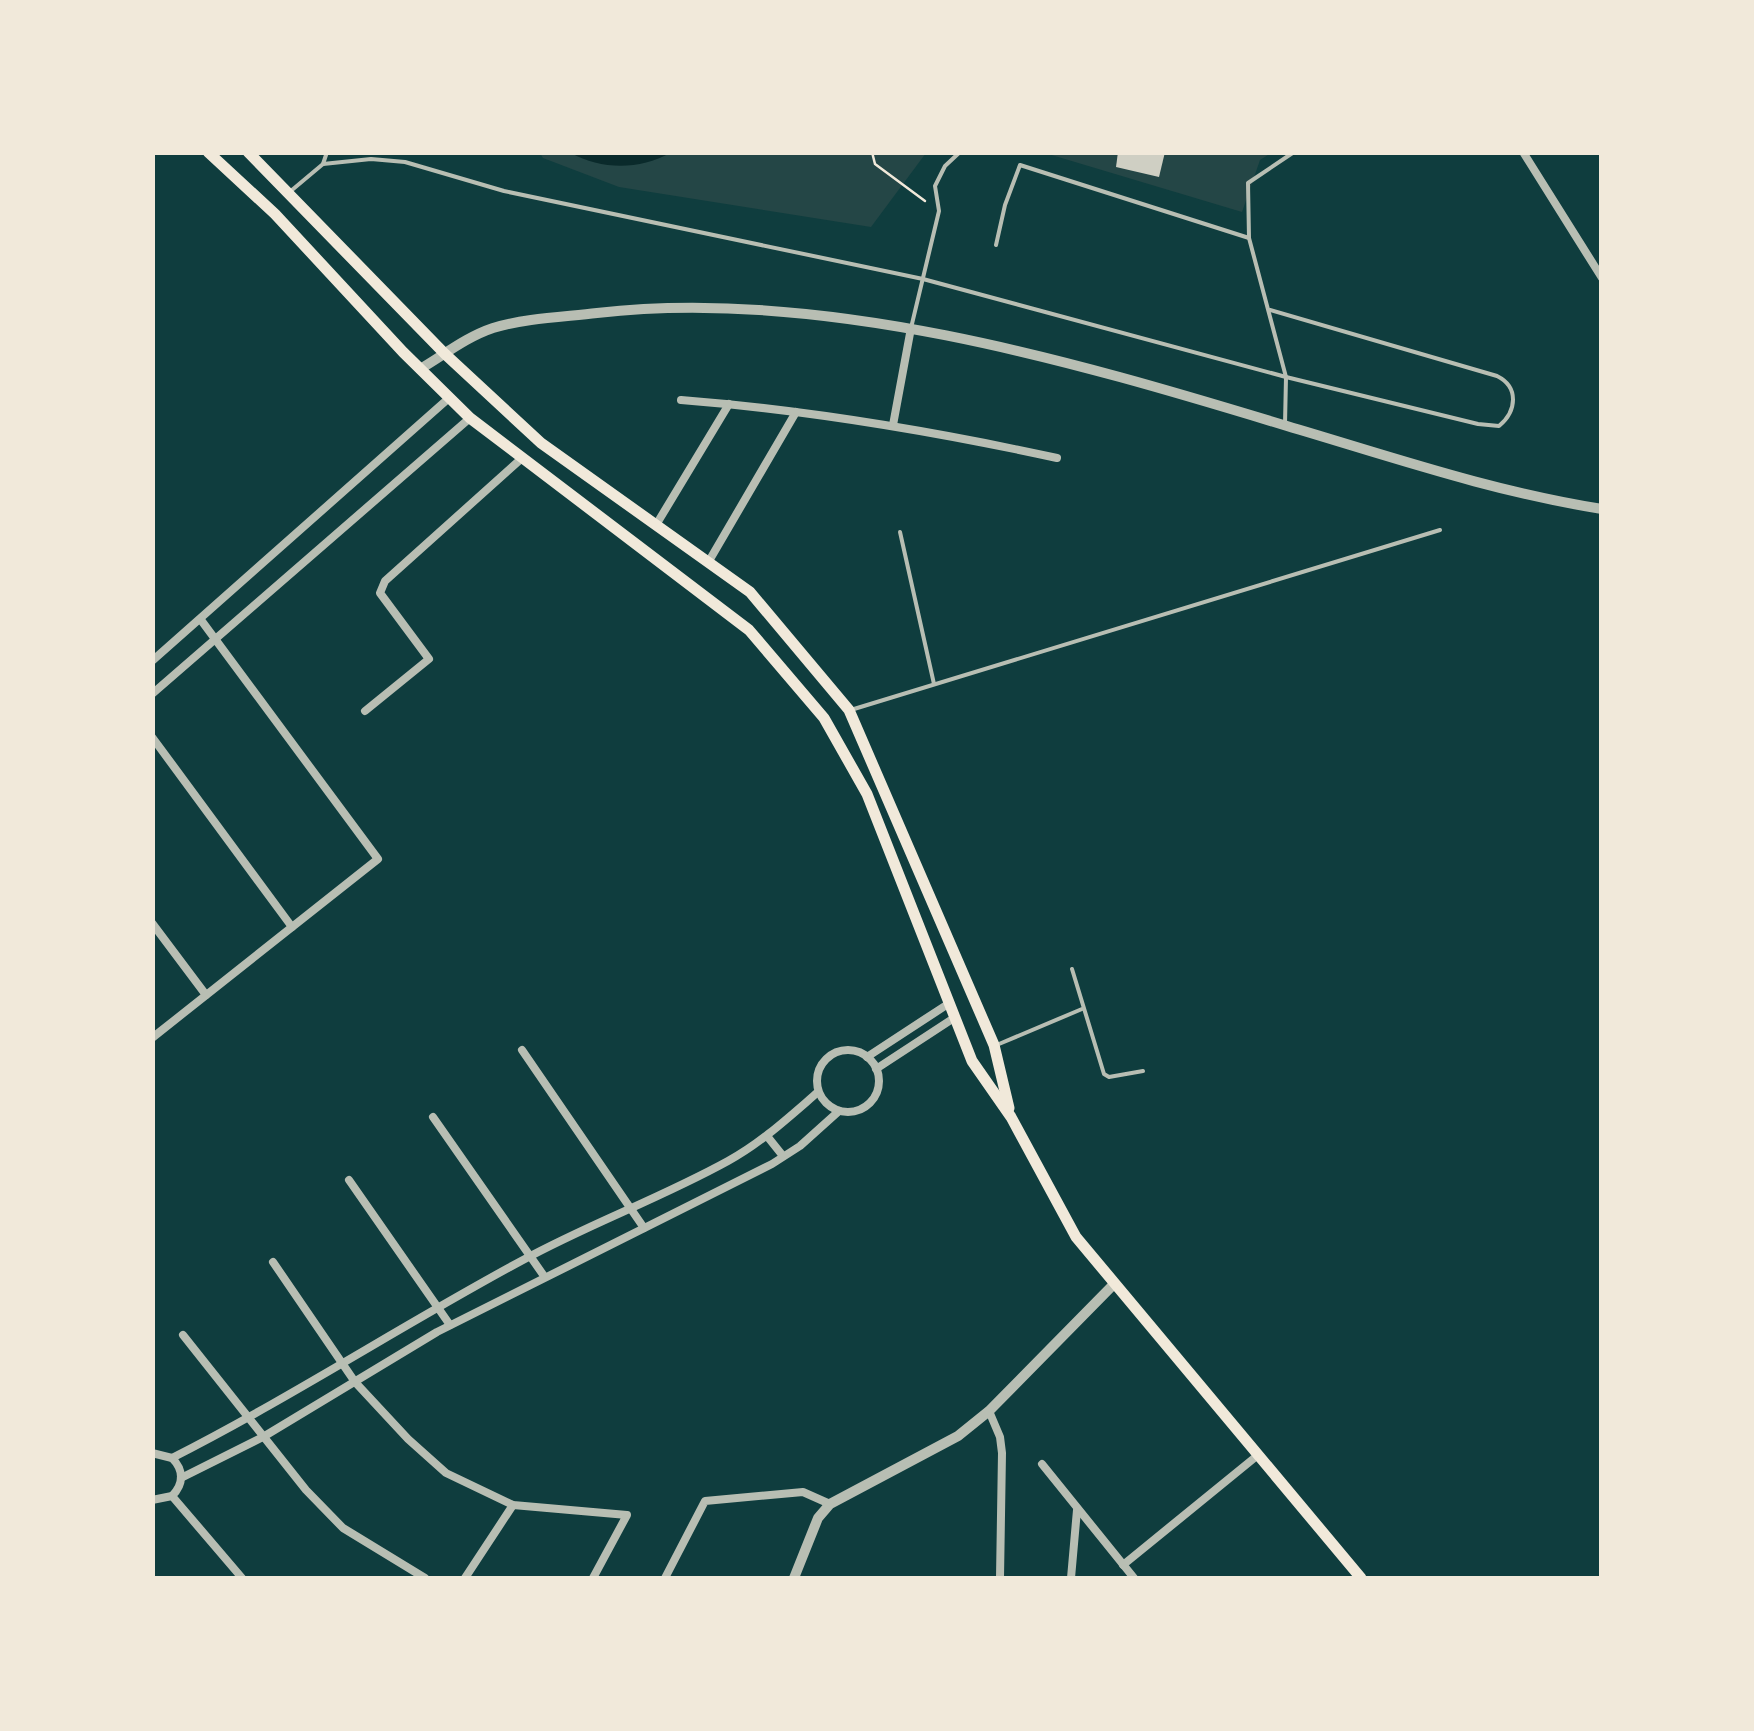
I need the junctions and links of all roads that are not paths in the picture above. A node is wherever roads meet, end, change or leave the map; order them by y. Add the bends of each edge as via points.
1 (208, 152) edge
2 (248, 152) edge
3 (327, 152) edge
4 (960, 152) edge
5 (1294, 152) edge
6 (1523, 152) edge
7 (323, 164) junction
8 (289, 192) junction
9 (275, 214) junction
10 (1249, 238) junction
11 (996, 246) dead end
12 (1602, 278) edge
13 (923, 279) junction
14 (1270, 310) junction
15 (911, 328) junction
16 (445, 354) junction
17 (420, 368) junction
18 (1286, 377) junction
19 (449, 398) junction
20 (681, 400) dead end
21 (730, 404) junction
22 (796, 412) junction
23 (470, 418) junction
24 (893, 425) junction
25 (1285, 425) junction
26 (1057, 458) dead end
27 (521, 459) junction
28 (1602, 509) edge
29 (656, 525) junction
30 (1440, 530) dead end
31 (900, 532) dead end
32 (710, 561) junction
33 (201, 620) junction
34 (215, 639) junction
35 (152, 662) edge
36 (934, 684) junction
37 (152, 694) edge
38 (849, 710) junction
39 (366, 711) dead end
40 (152, 738) edge
41 (152, 923) edge
42 (292, 927) junction
43 (1072, 969) dead end
44 (969, 992) junction
45 (206, 996) junction
46 (948, 1004) junction
47 (976, 1006) junction
48 (1084, 1008) junction
49 (954, 1018) junction
50 (152, 1038) edge
51 (994, 1045) junction
52 (522, 1050) dead end
53 (866, 1057) junction
54 (876, 1070) junction
55 (1143, 1071) dead end
56 (818, 1092) junction
57 (838, 1111) junction
58 (433, 1117) dead end
59 (1011, 1117) junction
60 (767, 1136) junction
61 (784, 1156) junction
62 (349, 1180) dead end
63 (632, 1210) junction
64 (644, 1228) junction
65 (531, 1255) junction
66 (273, 1262) dead end
67 (544, 1276) junction
68 (1114, 1284) junction
69 (438, 1306) junction
70 (450, 1325) junction
71 (183, 1335) dead end
72 (342, 1365) junction
73 (355, 1382) junction
74 (990, 1411) junction
75 (248, 1420) junction
76 (262, 1437) junction
77 (152, 1453) edge
78 (1258, 1455) junction
79 (172, 1458) junction
80 (1042, 1464) dead end
81 (182, 1478) junction
82 (172, 1496) junction
83 (152, 1500) edge
84 (830, 1504) junction
85 (513, 1505) junction
86 (1077, 1510) junction
87 (1123, 1566) junction
88 (242, 1578) edge
89 (425, 1578) edge
90 (465, 1578) edge
91 (592, 1578) edge
92 (665, 1578) edge
93 (794, 1578) edge
94 (1000, 1578) edge
95 (1071, 1578) edge
96 (1134, 1578) edge
97 (1361, 1578) edge

1 - 9 main road
2 - 8 main road
3 - 7 lane
4 - 13 lane via 936,186 938,211
5 - 10 lane via 1248,183
6 - 12 street
7 - 8 lane
7 - 13 lane via 405,162 504,191
8 - 9 lane
8 - 16 main road
9 - 17 main road
10 - 11 lane via 1020,165
10 - 14 lane
13 - 15 lane
13 - 18 lane
14 - 18 lane
14 - 18 lane via 1497,376 1510,384 1514,398 1505,422 1492,426
15 - 16 street via 771,309 656,306 514,323 468,338
15 - 24 street
15 - 25 street via 1113,375
16 - 17 street
16 - 29 main road via 542,443
17 - 19 main road
18 - 25 lane
19 - 23 main road
19 - 33 street
20 - 21 street
21 - 22 street
21 - 29 street
22 - 24 street
22 - 32 street
23 - 27 main road
23 - 34 street
24 - 26 street
25 - 28 street via 1483,486
27 - 39 street via 384,582 386,603 429,659
27 - 46 main road via 749,630 824,718 867,794
29 - 32 main road
30 - 36 lane
31 - 36 lane
32 - 38 main road via 766,610
33 - 34 street
33 - 35 street
34 - 37 street
34 - 42 street via 378,859
36 - 38 lane
38 - 44 main road
40 - 42 street
41 - 45 street
42 - 45 street
43 - 48 lane
44 - 46 main road
44 - 47 main road
45 - 50 street
46 - 49 main road
46 - 53 street
47 - 49 main road
47 - 51 main road
48 - 51 lane
48 - 55 lane via 1106,1076
49 - 54 street
49 - 59 main road via 972,1061
51 - 59 main road
52 - 63 street
53 - 54 street
53 - 56 street via 844,1050 827,1058 817,1074
54 - 57 street via 874,1099 858,1111
56 - 57 street
56 - 60 street
57 - 61 street
58 - 65 street
59 - 68 main road via 1076,1237
60 - 61 street
60 - 63 street
61 - 64 street
62 - 69 street
63 - 64 street
63 - 65 street
64 - 67 street
65 - 67 street
65 - 69 street
66 - 72 street
67 - 70 street
68 - 74 street
68 - 78 main road
69 - 70 street
69 - 72 street
70 - 73 street
71 - 75 street
72 - 73 street
72 - 75 street
73 - 76 street
73 - 85 street via 446,1473
74 - 84 street via 918,1461
74 - 94 street via 1002,1453
75 - 76 street
75 - 79 street
76 - 81 street
76 - 89 street via 343,1528
77 - 79 street
78 - 87 street
78 - 97 main road
79 - 81 street
80 - 86 street
81 - 82 street
82 - 83 street
82 - 88 street
84 - 92 street via 804,1492 705,1501
84 - 93 street
85 - 90 street
85 - 91 street via 627,1514
86 - 87 street
86 - 95 street
87 - 96 street

